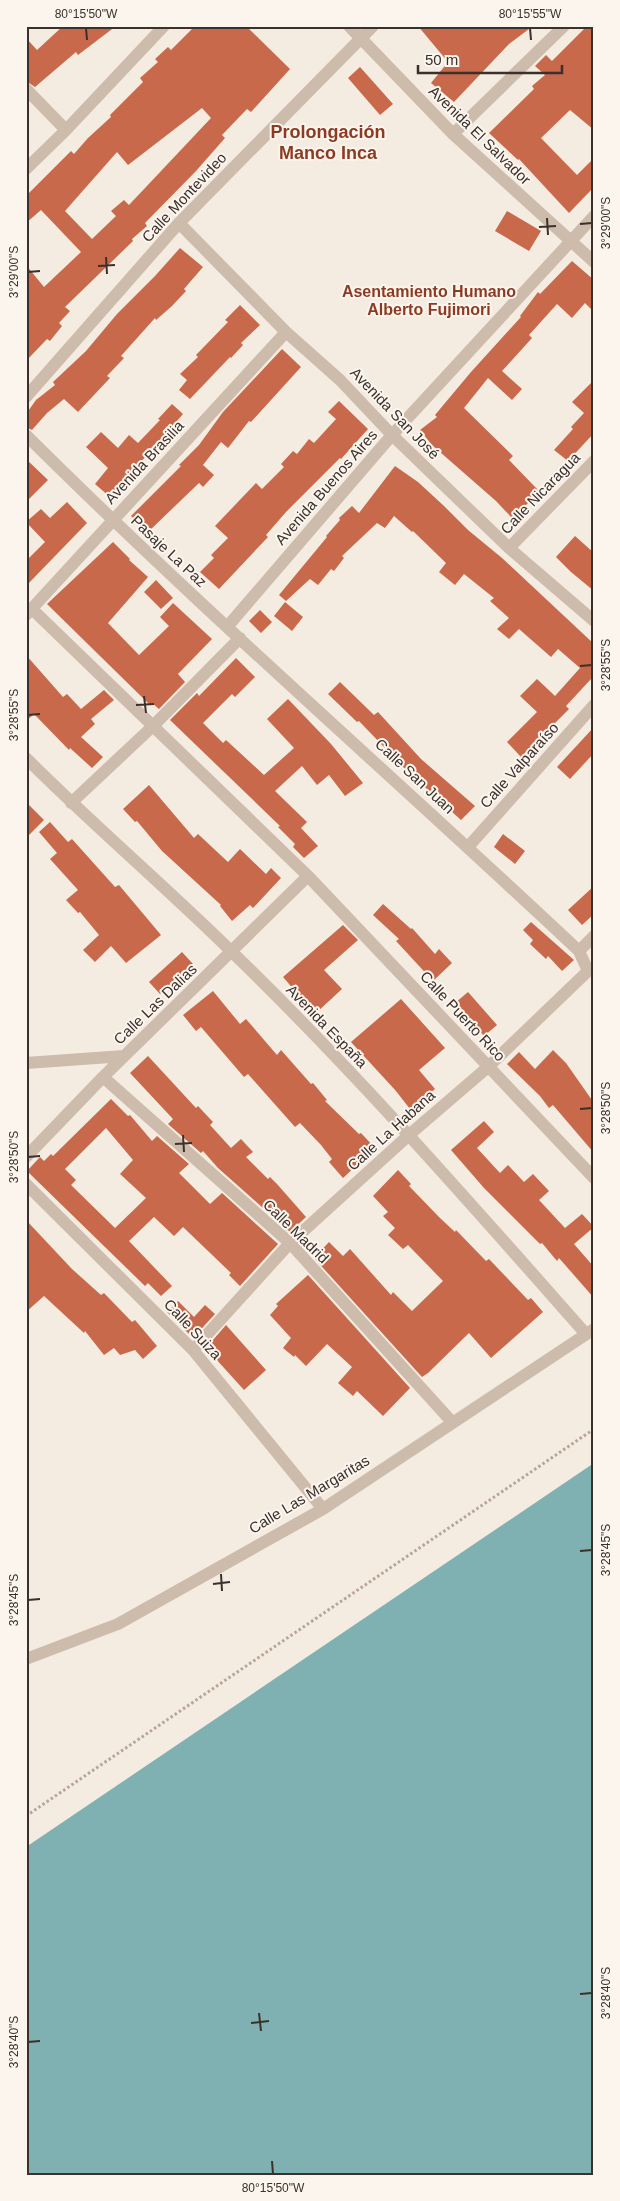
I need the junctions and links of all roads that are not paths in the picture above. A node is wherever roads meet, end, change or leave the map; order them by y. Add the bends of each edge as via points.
1 (164, 26) edge
2 (348, 26) edge
3 (373, 26) edge
4 (564, 26) edge
5 (359, 38) junction
6 (26, 89) edge
7 (66, 130) junction
8 (453, 134) junction
9 (26, 169) edge
10 (594, 216) edge
11 (179, 223) junction
12 (570, 241) junction
13 (594, 262) edge
14 (286, 332) junction
15 (26, 397) edge
16 (26, 435) edge
17 (392, 436) junction
18 (594, 461) edge
19 (112, 520) junction
20 (509, 548) junction
21 (29, 612) edge
22 (594, 621) edge
23 (227, 627) junction
24 (240, 638) junction
25 (594, 705) edge
26 (154, 726) junction
27 (26, 758) edge
28 (71, 803) junction
29 (468, 847) junction
30 (308, 876) junction
31 (594, 936) edge
32 (232, 952) junction
33 (579, 952) junction
34 (124, 1056) junction
35 (26, 1063) edge
36 (488, 1067) junction
37 (103, 1077) junction
38 (410, 1134) junction
39 (26, 1157) edge
40 (594, 1178) edge
41 (26, 1184) edge
42 (290, 1244) junction
43 (590, 1331) edge
44 (193, 1350) junction
45 (452, 1422) junction
46 (323, 1508) junction
47 (26, 1660) edge

1 - 7 street
2 - 5 street, Avenida El Salvador
3 - 5 street, Calle Montevideo
4 - 8 street
5 - 8 street, Avenida El Salvador
5 - 11 street, Calle Montevideo
6 - 7 street
7 - 9 street
8 - 12 street, Avenida El Salvador
10 - 12 street, Avenida Buenos Aires
11 - 14 street, Avenida San José
11 - 15 street, Calle Montevideo
12 - 13 street, Avenida El Salvador
12 - 17 street, Avenida Buenos Aires
14 - 17 street, Avenida San José via 340,380
14 - 19 street, Avenida Brasilia
16 - 19 street, Pasaje La Paz
17 - 20 street, Avenida San José
17 - 23 street, Avenida Buenos Aires
18 - 20 street, Calle Nicaragua
19 - 21 street, Avenida Brasilia
19 - 23 street, Pasaje La Paz
20 - 22 street, Avenida San José
21 - 26 street, Calle Puerto Rico
23 - 24 street, Calle San Juan
24 - 26 street
24 - 29 street, Calle San Juan
25 - 29 street, Calle Valparaíso
26 - 28 street
26 - 30 street, Calle Puerto Rico
27 - 28 street, Avenida España
28 - 32 street, Avenida España
29 - 33 street, Calle San Juan
30 - 32 street, Calle Las Dalias
30 - 36 street, Calle Puerto Rico
31 - 33 street
32 - 34 street, Calle Las Dalias
32 - 38 street, Avenida España
33 - 36 street, Calle La Habana via 588,971
34 - 35 street
34 - 37 street, Calle Las Dalias
36 - 38 street, Calle La Habana
36 - 40 street, Calle Puerto Rico
37 - 39 street, Calle Las Dalias
37 - 42 street, Calle Madrid
38 - 42 street, Calle La Habana
38 - 43 street, Avenida España
41 - 44 street, Calle Suiza
42 - 44 street, Calle La Habana
42 - 45 street, Calle Madrid
43 - 45 street, Calle Las Margaritas
44 - 46 street, Calle Suiza
45 - 46 street, Calle Las Margaritas
46 - 47 street, Calle Las Margaritas via 118,1624

